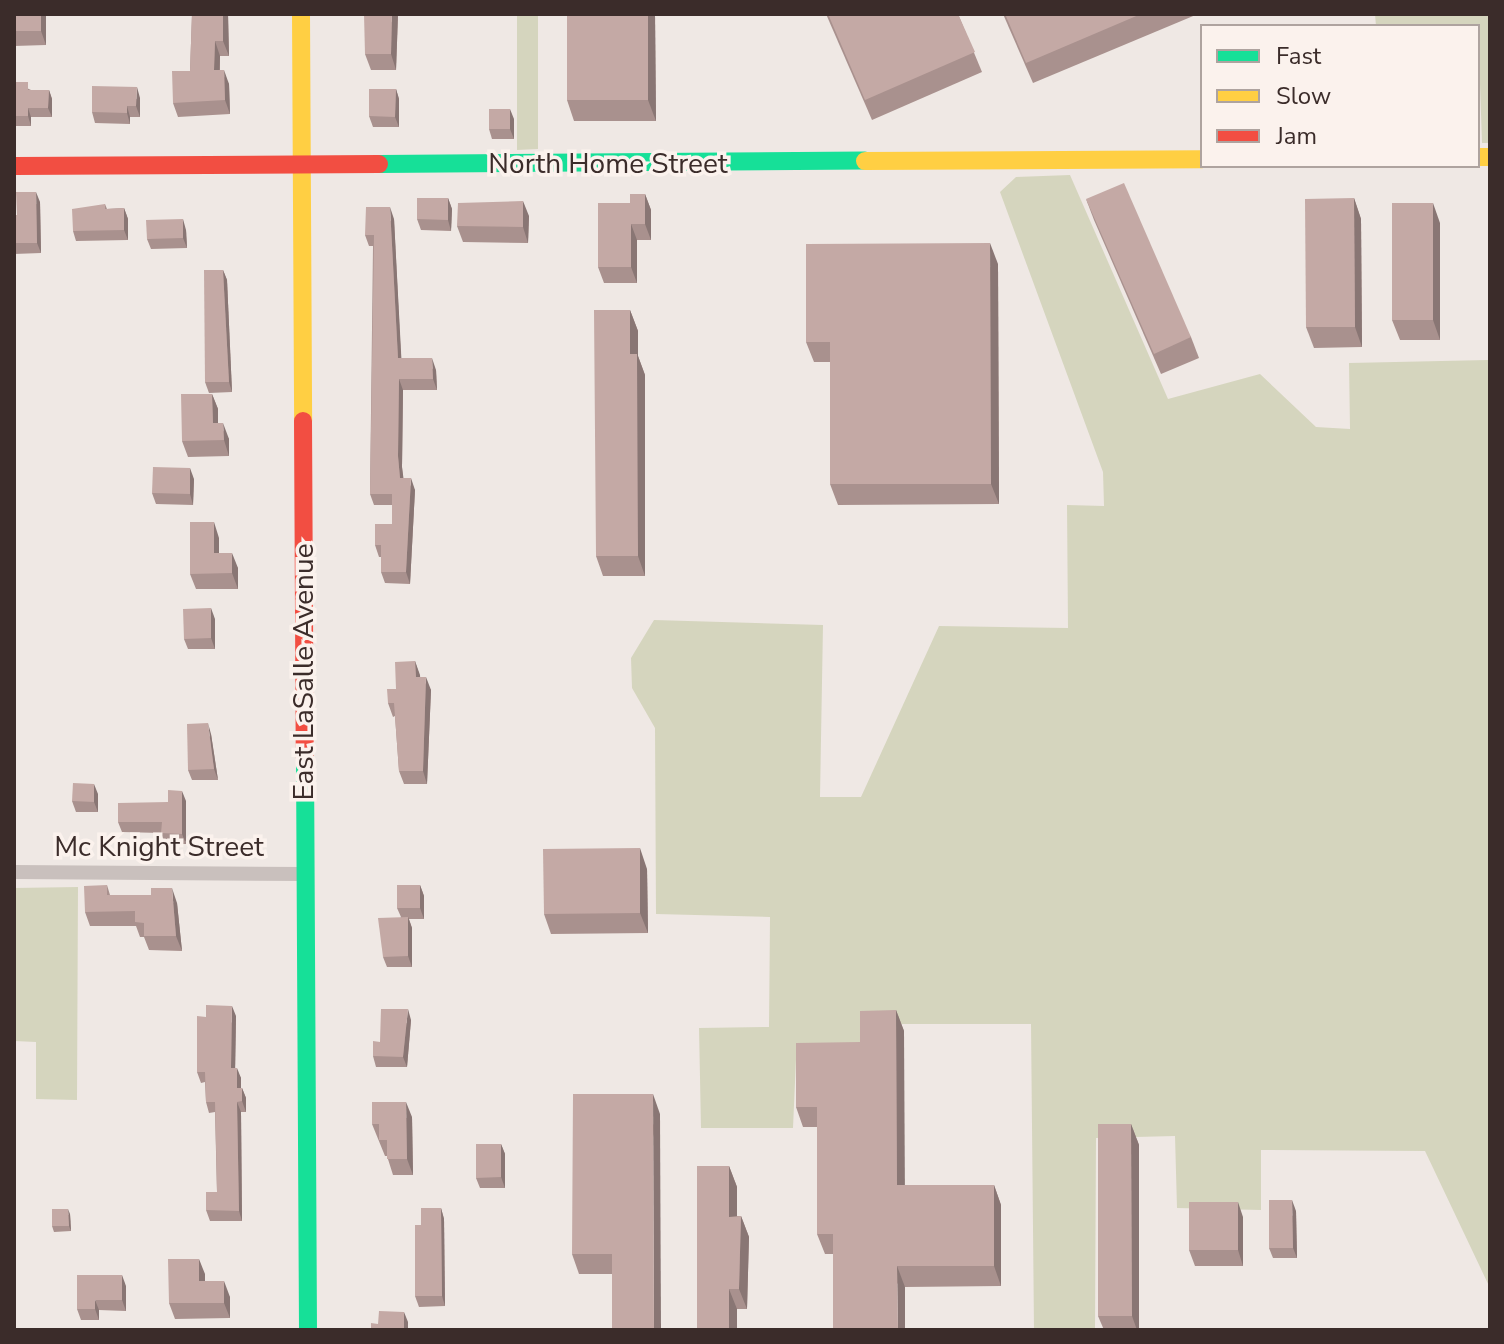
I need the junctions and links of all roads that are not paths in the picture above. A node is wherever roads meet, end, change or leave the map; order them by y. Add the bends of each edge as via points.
1 (301, 14) edge
2 (1200, 159) edge
3 (14, 166) edge
4 (302, 166) junction
5 (14, 872) edge
6 (305, 874) junction
7 (308, 1330) edge

1 - 4 street, East LaSalle Avenue
2 - 4 street, North Home Street
3 - 4 street, North Home Street
4 - 6 street, East LaSalle Avenue
5 - 6 street, Mc Knight Street
6 - 7 street, East LaSalle Avenue

